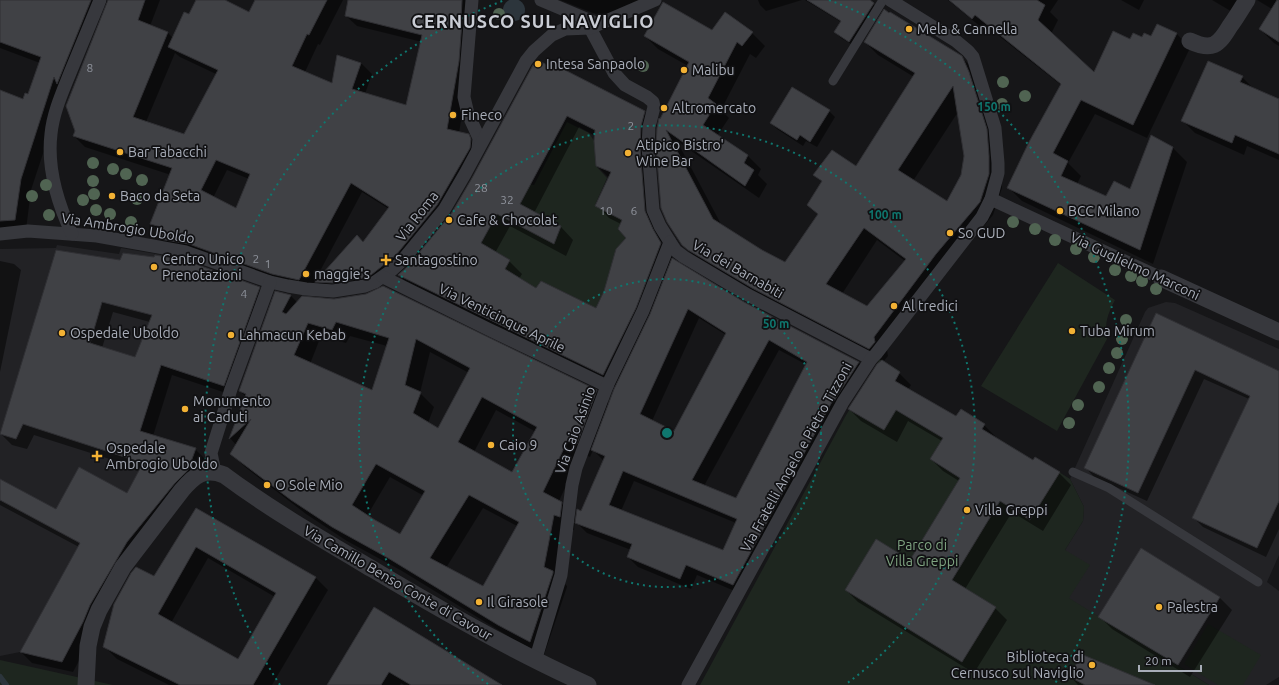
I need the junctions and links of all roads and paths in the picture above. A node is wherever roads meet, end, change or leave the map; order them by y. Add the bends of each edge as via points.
1 (100, 0) edge
2 (472, 0) edge
3 (541, 0) edge
4 (655, 0) edge
5 (883, 0) edge
6 (890, 0) edge
7 (1247, 0) edge
8 (594, 26) junction
9 (1190, 41) dead end
10 (833, 81) dead end
11 (478, 150) junction
12 (991, 198) junction
13 (0, 234) edge
14 (72, 234) junction
15 (670, 242) junction
16 (383, 277) junction
17 (1161, 278) joint
18 (270, 282) junction
19 (1279, 332) edge
20 (871, 359) junction
21 (607, 386) junction
22 (215, 472) junction
23 (1073, 472) dead end
24 (1258, 582) dead end
25 (534, 660) junction
26 (86, 685) edge
27 (588, 685) edge
28 (688, 685) edge

1 - 14 street via 59,102 50,135 50,157 58,202
2 - 11 street via 464,97 468,114 479,138
3 - 8 street
4 - 8 street
5 - 10 lane
6 - 12 street, Via Fratelli Angelo e Pietro Tizzoni via 956,41 973,57 995,128 998,173
7 - 9 street via 1217,44 1203,46
8 - 11 street, Via Roma via 565,29 552,35 534,51 526,61
8 - 15 street, Via dei Barnabiti via 614,73 625,85 653,102 648,147 653,210
11 - 16 street, Via Roma via 444,210 402,261
12 - 17 street, Via Guglielmo Marconi
12 - 20 street, Via Fratelli Angelo e Pietro Tizzoni via 982,217
13 - 14 street, Via Ambrogio Uboldo via 28,231
14 - 18 street, Via Ambrogio Uboldo via 186,252
15 - 20 street, Via dei Barnabiti via 684,257 748,295
15 - 21 street, Via Caio Asinio via 643,311
16 - 18 street, Via Roma via 365,286 333,291
16 - 21 street, Via Venticinque Aprile
17 - 19 street, Via Guglielmo Marconi
18 - 22 street via 211,453
20 - 28 street, Via Fratelli Angelo e Pietro Tizzoni via 843,402
21 - 25 street, Via Caio Asinio via 575,474 561,575
22 - 25 street, Via Camillo Benso Conte di Cavour via 224,475 289,519 387,578
22 - 26 street via 199,474 188,483 112,585 92,627 88,646
23 - 24 lane via 1108,488
25 - 27 street, Via Camillo Benso Conte di Cavour

